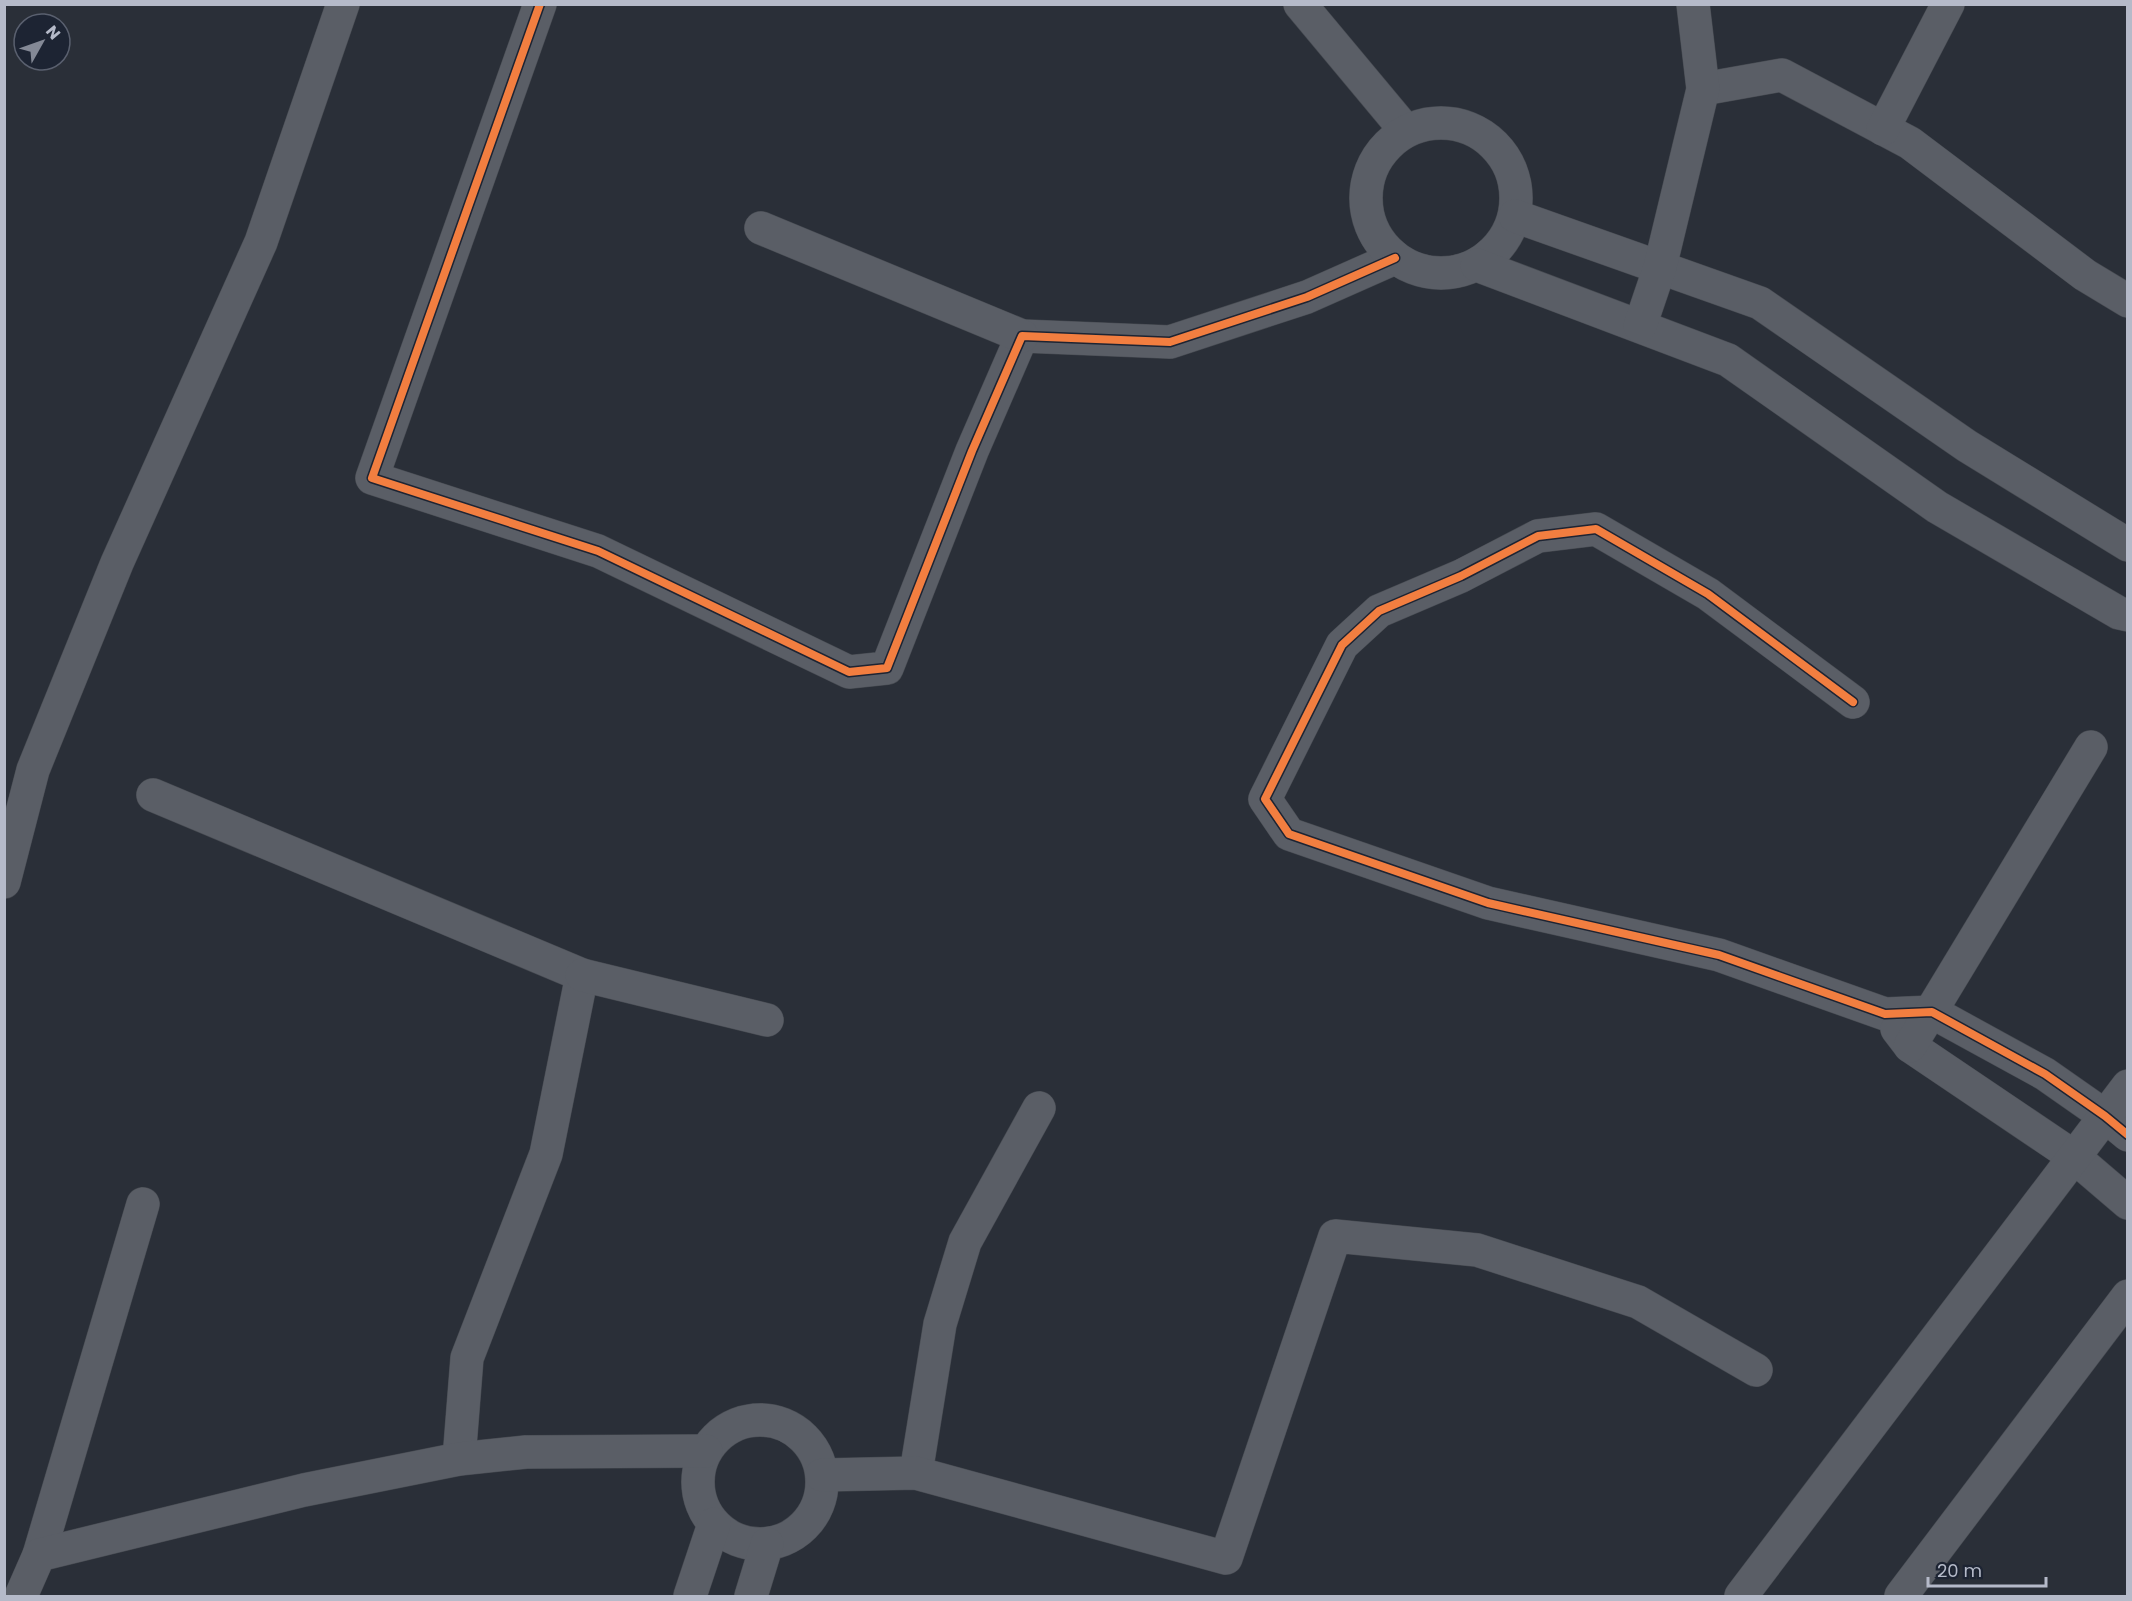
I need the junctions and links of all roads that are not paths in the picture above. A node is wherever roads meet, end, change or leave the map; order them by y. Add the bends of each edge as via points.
1 (343, 4) edge
2 (540, 4) edge
3 (1300, 4) edge
4 (1693, 4) edge
5 (1948, 4) edge
6 (1703, 89) junction
7 (1883, 129) junction
8 (1406, 131) junction
9 (1515, 216) junction
10 (761, 228) dead end
11 (1395, 258) junction
12 (1477, 265) junction
13 (1660, 267) junction
14 (2127, 302) edge
15 (1640, 326) junction
16 (1022, 336) junction
17 (2127, 545) edge
18 (2127, 615) edge
19 (1853, 702) dead end
20 (2091, 747) dead end
21 (153, 795) dead end
22 (4, 882) edge
23 (582, 975) junction
24 (1932, 1012) junction
25 (1885, 1014) junction
26 (767, 1020) dead end
27 (1910, 1046) junction
28 (2127, 1086) edge
29 (1039, 1108) dead end
30 (2116, 1125) edge
31 (2073, 1156) junction
32 (2127, 1203) edge
33 (143, 1204) dead end
34 (2127, 1296) edge
35 (1756, 1370) dead end
36 (706, 1451) junction
37 (459, 1460) junction
38 (916, 1473) junction
39 (822, 1475) junction
40 (714, 1524) junction
41 (767, 1544) junction
42 (39, 1555) junction
43 (21, 1596) edge
44 (690, 1596) edge
45 (751, 1596) edge
46 (1741, 1596) edge
47 (1901, 1596) edge

1 - 22 street via 261,242 117,563 33,770
2 - 16 street via 372,478 598,551 849,672 887,668
3 - 8 street
4 - 6 street
5 - 7 street
6 - 7 street via 1782,75
6 - 13 street
7 - 14 street via 1910,143 2085,275
8 - 9 street via 1426,124 1448,123 1469,128 1488,139 1503,154 1512,173 1517,194
8 - 11 street via 1389,143 1376,160 1368,180 1366,201 1370,223
9 - 12 street via 1508,236
9 - 13 street
10 - 16 street
11 - 12 street via 1414,269 1435,273
11 - 16 street via 1307,297 1170,342
12 - 15 street
13 - 15 street
13 - 17 street via 1760,303 1966,446
15 - 18 street via 1728,360 1937,507
19 - 25 street via 1708,594 1596,529 1538,536 1461,576 1379,610 1342,645 1264,799 1289,834 1300,838 1488,903 1719,956
20 - 24 street
21 - 23 street
23 - 26 street
23 - 37 street via 546,1154 467,1358
24 - 25 street
24 - 27 street
24 - 30 street via 2045,1074
25 - 27 street
27 - 31 street
28 - 30 street
29 - 38 street via 965,1242 940,1324
30 - 31 street
31 - 32 street
31 - 46 street
33 - 42 street
34 - 47 street
35 - 38 street via 1638,1302 1477,1250 1335,1236 1226,1558
36 - 37 street via 525,1452
36 - 39 street via 718,1435 735,1425 753,1420 773,1421 792,1428 806,1440 817,1456
36 - 40 street via 699,1469 698,1488
37 - 42 street via 304,1490
38 - 39 street
39 - 41 street via 822,1495 815,1513 786,1539
40 - 41 street via 747,1543
40 - 44 street
41 - 45 street
42 - 43 street

